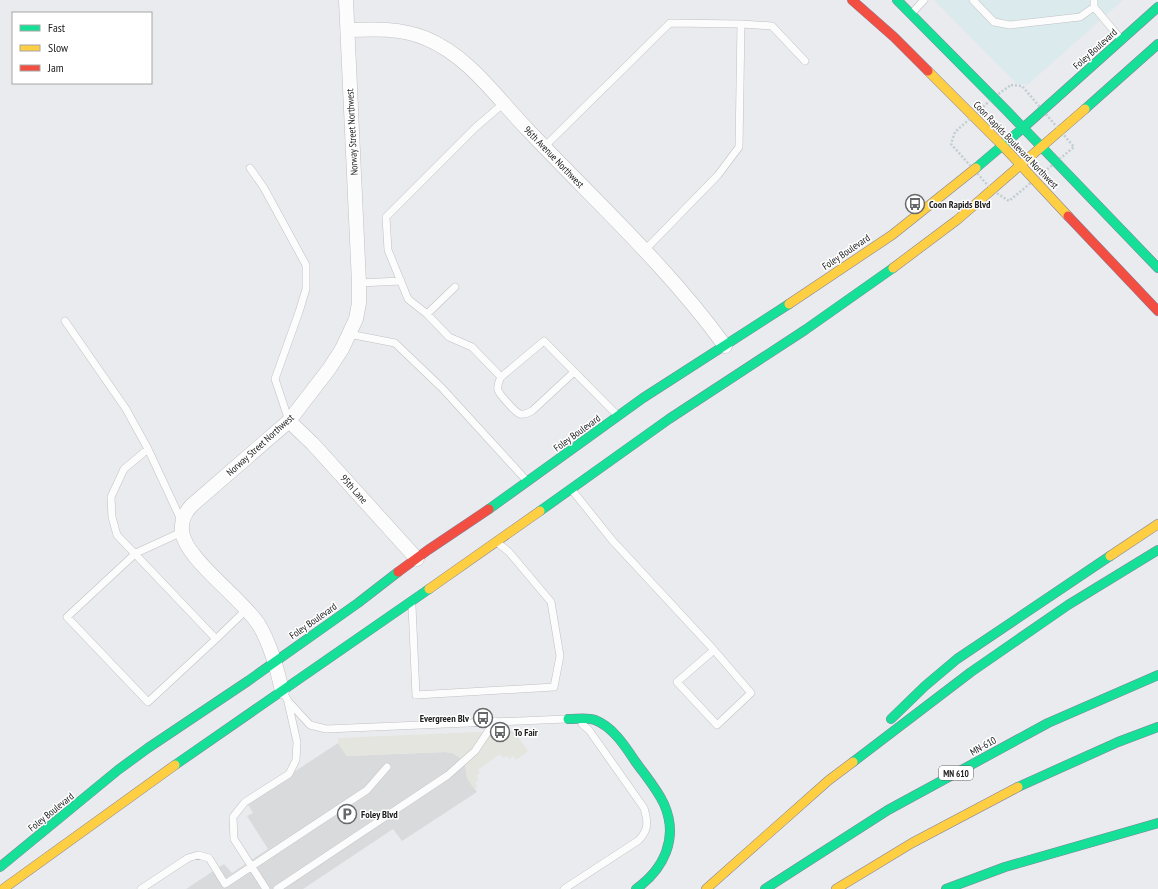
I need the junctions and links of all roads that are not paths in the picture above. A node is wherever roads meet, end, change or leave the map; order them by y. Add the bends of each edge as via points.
1 (346, 0) edge
2 (852, 0) edge
3 (897, 0) edge
4 (924, 0) edge
5 (973, 0) edge
6 (1094, 4) edge
7 (1158, 7) edge
8 (912, 13) junction
9 (740, 24) junction
10 (348, 30) junction
11 (1121, 40) junction
12 (1158, 44) edge
13 (805, 61) dead end
14 (504, 103) junction
15 (1023, 128) junction
16 (1002, 145) junction
17 (544, 147) junction
18 (1042, 147) junction
19 (1020, 165) junction
20 (250, 168) dead end
21 (645, 250) junction
22 (1158, 268) edge
23 (401, 281) junction
24 (359, 283) junction
25 (455, 287) dead end
26 (1158, 311) edge
27 (427, 314) junction
28 (65, 321) dead end
29 (349, 334) junction
30 (725, 346) junction
31 (574, 372) junction
32 (501, 377) junction
33 (618, 416) junction
34 (290, 421) junction
35 (148, 449) junction
36 (528, 482) junction
37 (571, 488) junction
38 (1158, 524) edge
39 (182, 527) junction
40 (497, 542) junction
41 (1158, 550) edge
42 (136, 553) junction
43 (417, 559) junction
44 (412, 602) junction
45 (246, 610) junction
46 (216, 639) junction
47 (714, 650) junction
48 (275, 661) junction
49 (1158, 675) edge
50 (285, 696) junction
51 (568, 719) junction
52 (494, 721) junction
53 (1158, 727) edge
54 (387, 767) dead end
55 (829, 780) junction
56 (1158, 823) edge
57 (1, 866) edge
58 (252, 867) junction
59 (3, 889) edge
60 (141, 889) edge
61 (266, 889) edge
62 (277, 889) edge
63 (564, 889) edge
64 (636, 889) edge
65 (706, 889) edge
66 (764, 889) edge
67 (836, 889) edge
68 (946, 889) edge

1 - 10 street, Norway Street Northwest
2 - 16 main road, Coon Rapids Boulevard Northwest via 890,33
3 - 8 main road, Coon Rapids Boulevard Northwest
4 - 8 lane
5 - 6 lane via 994,22 1010,25 1080,17
6 - 11 lane
7 - 11 main road, Foley Boulevard
8 - 15 main road, Coon Rapids Boulevard Northwest
9 - 13 lane via 772,26
9 - 17 lane via 670,23
9 - 21 lane via 739,147 718,175
10 - 14 street, 96th Avenue Northwest via 384,29 425,38 463,62
10 - 24 street, Norway Street Northwest
11 - 15 main road, Foley Boulevard
12 - 18 main road
14 - 17 street, 96th Avenue Northwest
14 - 23 lane via 476,127 386,217 388,250
15 - 16 main road, Foley Boulevard
15 - 18 main road, Coon Rapids Boulevard Northwest
16 - 19 main road, Coon Rapids Boulevard Northwest
16 - 30 main road, Foley Boulevard via 892,235
17 - 21 street, 96th Avenue Northwest
18 - 19 main road
18 - 22 main road, Coon Rapids Boulevard Northwest
19 - 26 main road, Coon Rapids Boulevard Northwest
19 - 37 main road via 958,220 884,276 669,419
20 - 34 lane via 264,188 306,265 306,289 275,379
21 - 30 street, 96th Avenue Northwest via 693,304
23 - 24 lane
23 - 27 lane via 408,299
24 - 29 street, Norway Street Northwest via 360,303
25 - 27 lane
27 - 32 lane via 449,337 472,347
28 - 35 lane via 126,409
29 - 34 street, Norway Street Northwest via 329,369
29 - 36 lane via 395,343 442,388
30 - 33 main road, Foley Boulevard
31 - 32 lane via 544,341
31 - 32 lane via 526,414 514,410 498,392
31 - 33 lane
33 - 36 main road, Foley Boulevard
34 - 39 street, Norway Street Northwest via 191,506 185,513
34 - 43 street, 95th Lane
35 - 39 lane
35 - 42 lane via 124,469 111,497 112,517 117,535
36 - 43 main road, Foley Boulevard
37 - 40 main road
37 - 47 lane via 612,540
38 - 55 main road via 957,659 925,686
39 - 42 lane
39 - 45 street via 189,550
40 - 44 main road
40 - 44 lane via 509,552 551,602 560,656 554,687 416,695
41 - 55 main road via 1068,605 1010,645
42 - 46 lane
42 - 46 lane via 68,616 148,702
43 - 48 main road, Foley Boulevard
44 - 50 main road
45 - 46 lane
45 - 48 street via 258,624
47 - 47 lane via 677,682 717,725 751,693
48 - 50 street
48 - 57 main road, Foley Boulevard via 142,752
49 - 66 main road, MN-610 / MN 610 via 1027,734 888,810
50 - 52 lane via 310,725 326,729
50 - 58 lane via 297,742 296,760 289,774 245,802 233,817 234,839
50 - 59 main road via 204,744
51 - 52 lane
51 - 63 lane via 581,723 590,730 644,808 647,820 645,833 639,840
51 - 64 main road via 592,719 605,726 622,743 666,810 669,843 665,857 657,871
52 - 62 lane via 475,751 448,775
53 - 67 main road via 1118,742 1014,789 912,843
54 - 58 lane via 366,790
55 - 65 main road
56 - 68 main road via 1005,867
58 - 60 lane via 225,884 209,858 198,855 188,858
58 - 61 lane

